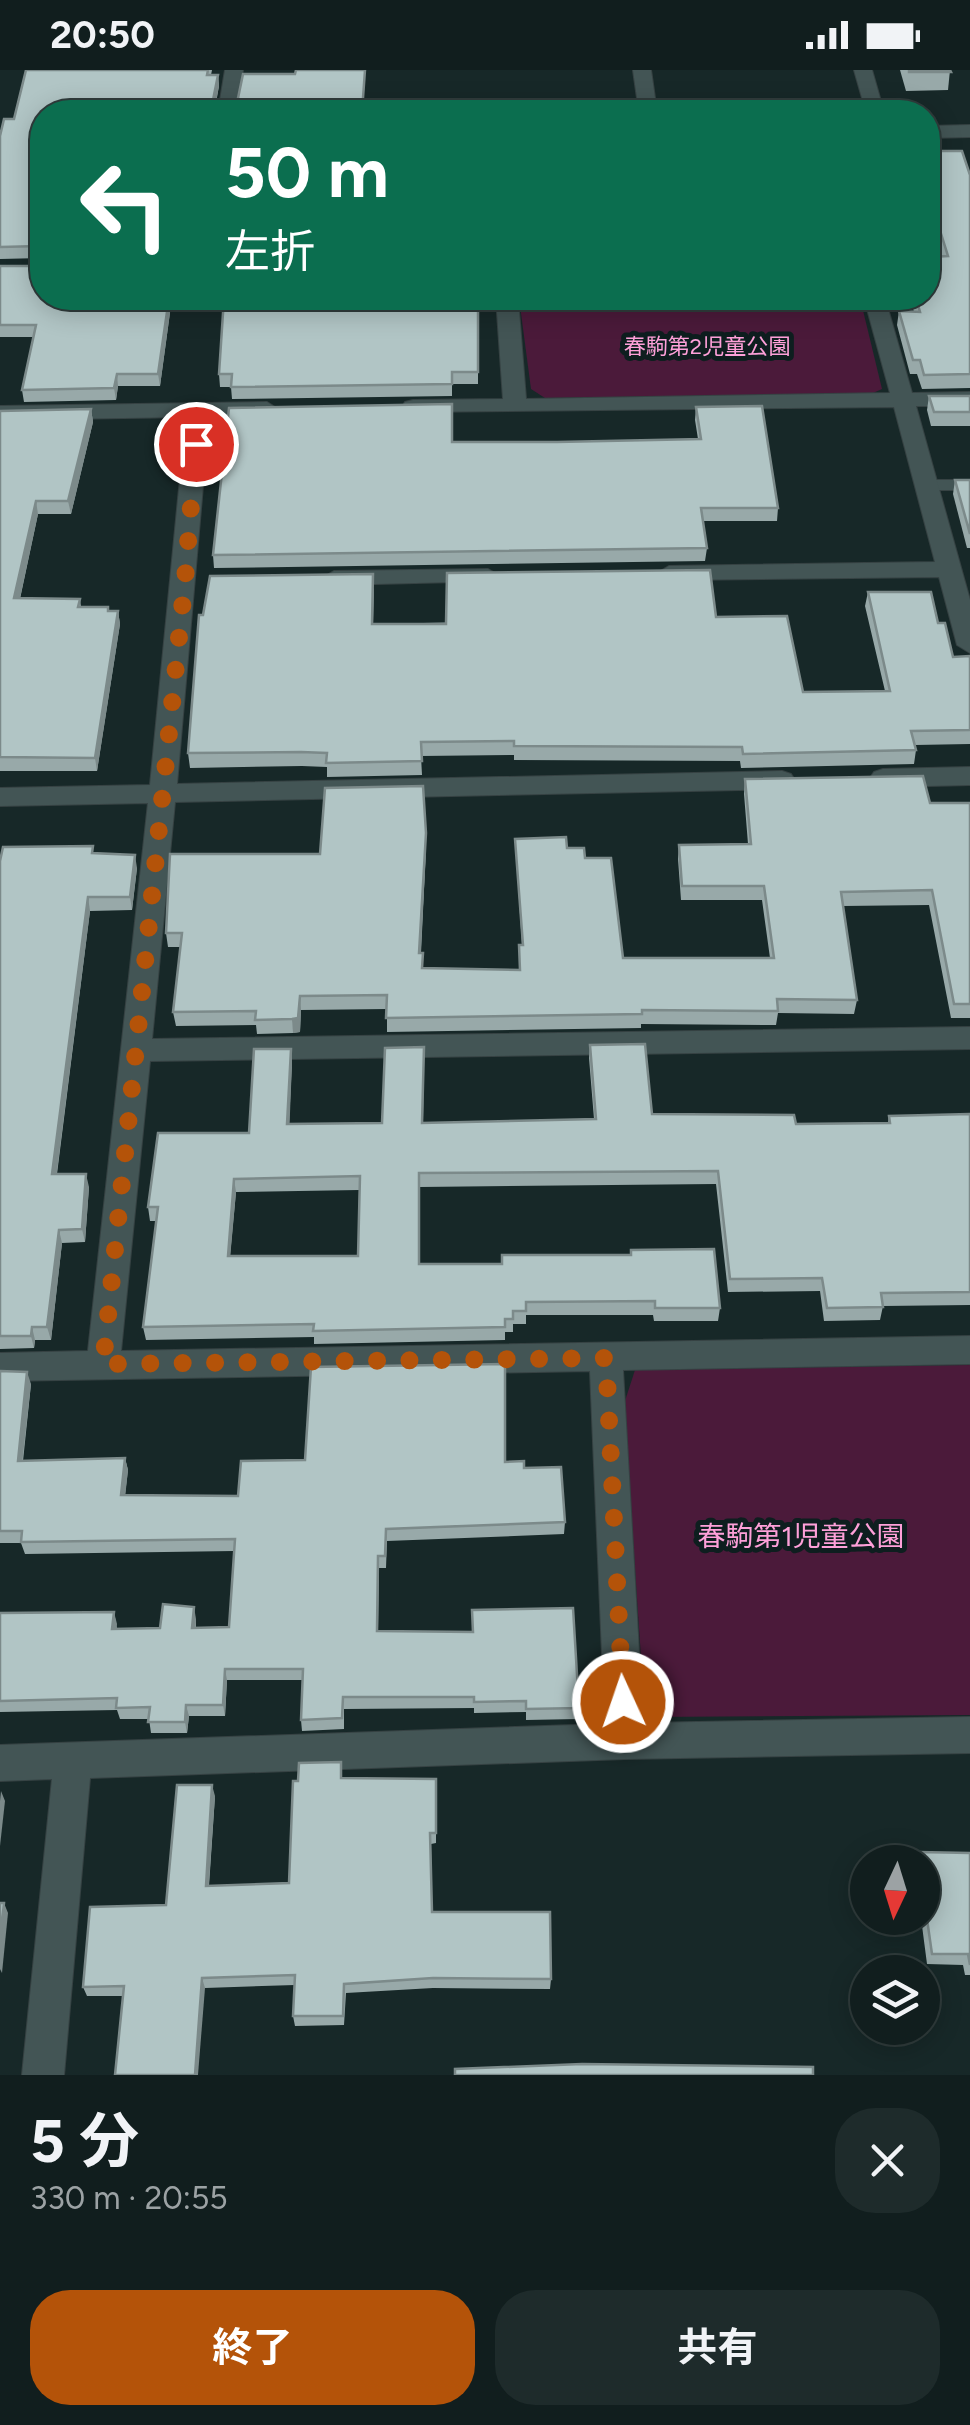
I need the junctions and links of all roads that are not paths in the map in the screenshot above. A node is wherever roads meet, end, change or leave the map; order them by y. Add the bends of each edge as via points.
1 (234, 70) edge
2 (642, 70) edge
3 (862, 70) edge
4 (229, 100) edge
5 (646, 100) edge
6 (871, 100) edge
7 (970, 131) edge
8 (940, 132) edge
9 (508, 310) edge
10 (878, 310) edge
11 (970, 399) edge
12 (904, 400) junction
13 (515, 406) junction
14 (396, 407) edge
15 (297, 408) edge
16 (198, 410) junction
17 (0, 413) edge
18 (970, 484) edge
19 (928, 485) junction
20 (951, 569) junction
21 (637, 573) edge
22 (519, 575) edge
23 (303, 578) edge
24 (970, 645) edge
25 (970, 776) edge
26 (852, 779) edge
27 (812, 780) edge
28 (163, 795) junction
29 (0, 797) edge
30 (970, 1038) edge
31 (136, 1050) junction
32 (970, 1350) edge
33 (606, 1358) junction
34 (103, 1364) junction
35 (0, 1368) edge
36 (970, 1734) edge
37 (624, 1741) junction
38 (73, 1760) junction
39 (0, 1763) edge
40 (43, 2075) edge

1 - 4 street
2 - 5 street
3 - 6 street
7 - 8 street
9 - 13 street
10 - 12 street
11 - 12 street
12 - 13 street
12 - 19 street
13 - 14 street
15 - 16 street
16 - 17 street
16 - 28 street via 195,580
18 - 19 lane
19 - 20 street
20 - 21 street
20 - 24 street
22 - 23 street
25 - 26 street
27 - 28 street
28 - 29 street
28 - 31 street
30 - 31 street
31 - 34 street
32 - 33 street
33 - 34 street
33 - 37 street
34 - 35 street
36 - 37 street
37 - 38 street
38 - 39 street
38 - 40 street

